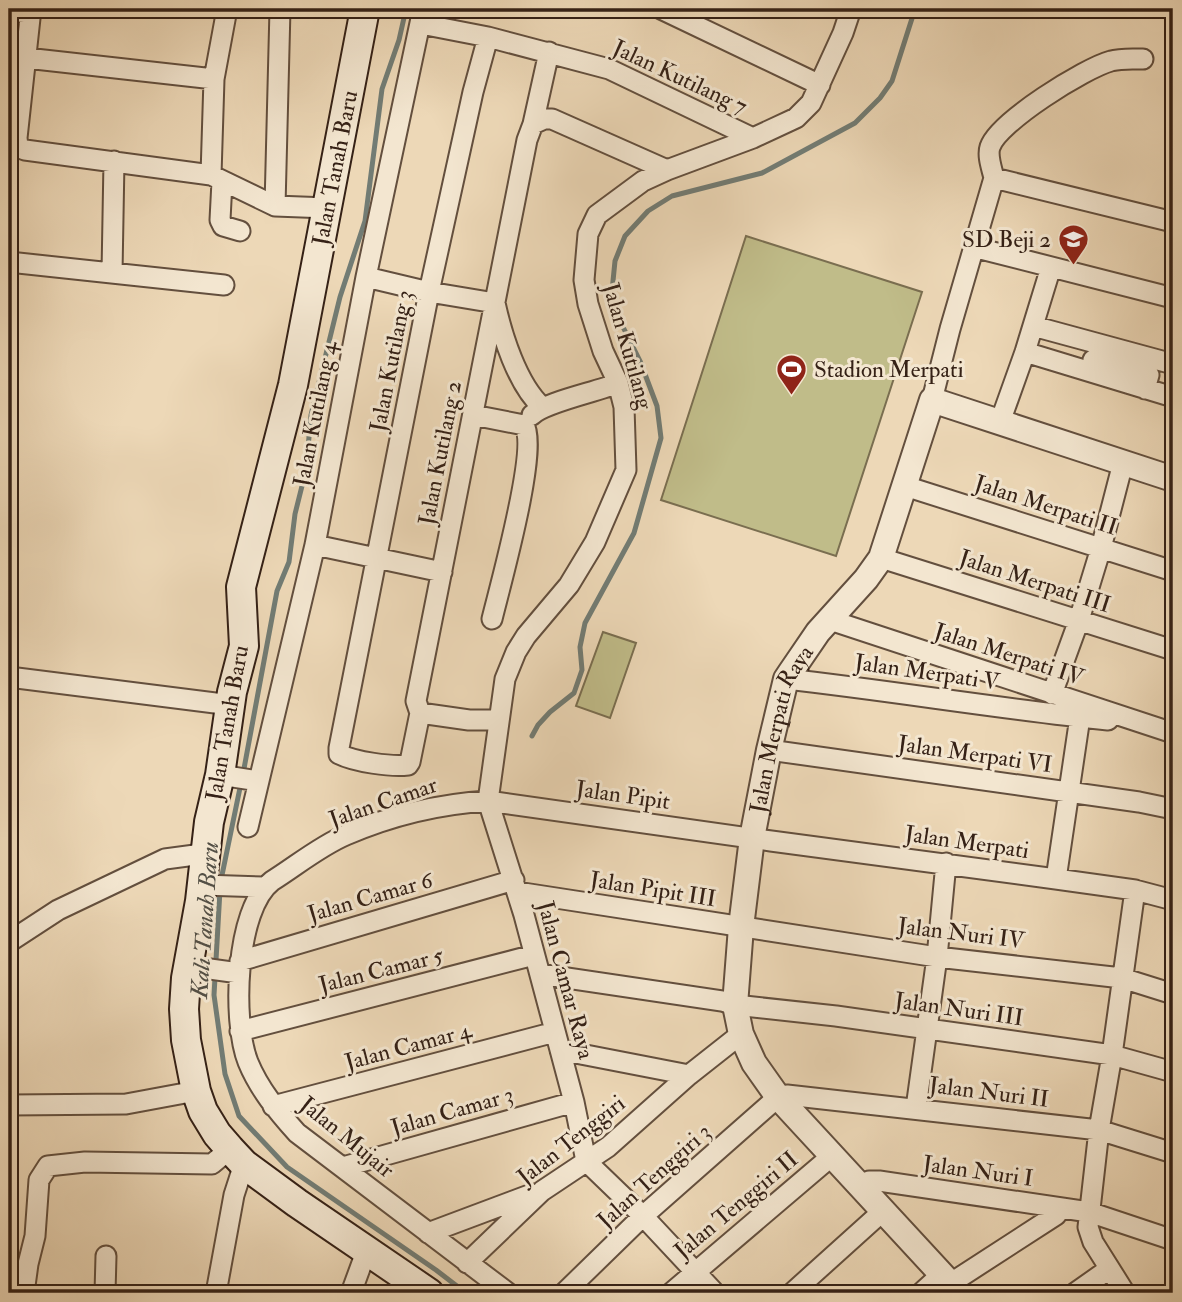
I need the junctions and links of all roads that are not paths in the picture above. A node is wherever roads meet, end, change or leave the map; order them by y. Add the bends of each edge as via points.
1 (228, 9) edge
2 (280, 9) edge
3 (365, 9) edge
4 (661, 9) edge
5 (851, 9) edge
6 (9, 11) edge
7 (30, 11) edge
8 (422, 16) edge
9 (488, 37) junction
10 (549, 52) junction
11 (26, 58) junction
12 (1143, 59) dead end
13 (214, 79) junction
14 (820, 85) junction
15 (15, 103) edge
16 (533, 124) junction
17 (754, 138) junction
18 (13, 145) edge
19 (114, 161) junction
20 (667, 170) junction
21 (216, 178) junction
22 (994, 178) junction
23 (275, 206) junction
24 (328, 208) junction
25 (1173, 222) edge
26 (240, 230) dead end
27 (973, 247) junction
28 (9, 262) edge
29 (1051, 267) junction
30 (112, 273) junction
31 (366, 277) junction
32 (224, 285) dead end
33 (429, 292) junction
34 (1173, 298) edge
35 (495, 303) junction
36 (1033, 326) junction
37 (1025, 352) junction
38 (1067, 353) dead end
39 (1173, 364) edge
40 (618, 383) junction
41 (1145, 388) junction
42 (1173, 397) edge
43 (932, 400) junction
44 (542, 407) junction
45 (473, 415) junction
46 (1000, 422) junction
47 (524, 425) junction
48 (1124, 463) junction
49 (1173, 479) edge
50 (905, 486) junction
51 (316, 545) junction
52 (1101, 548) junction
53 (881, 558) junction
54 (377, 560) junction
55 (1173, 571) edge
56 (442, 572) junction
57 (492, 619) dead end
58 (830, 620) junction
59 (1079, 620) junction
60 (1173, 650) edge
61 (9, 677) edge
62 (786, 679) junction
63 (1052, 694) junction
64 (231, 705) junction
65 (420, 713) junction
66 (1080, 717) junction
67 (498, 720) junction
68 (1144, 724) junction
69 (1173, 733) edge
70 (769, 750) junction
71 (225, 776) junction
72 (255, 780) junction
73 (1069, 792) junction
74 (490, 808) junction
75 (1173, 809) edge
76 (248, 827) dead end
77 (752, 838) junction
78 (204, 856) junction
79 (946, 863) junction
80 (1056, 879) junction
81 (206, 885) junction
82 (256, 886) junction
83 (515, 886) junction
84 (1135, 890) junction
85 (1173, 900) edge
86 (741, 927) junction
87 (9, 942) edge
88 (534, 955) junction
89 (937, 957) junction
90 (193, 967) junction
91 (235, 969) junction
92 (540, 974) junction
93 (1122, 978) junction
94 (1173, 994) edge
95 (735, 1005) junction
96 (926, 1028) junction
97 (240, 1031) junction
98 (741, 1034) junction
99 (558, 1041) junction
100 (1112, 1055) junction
101 (1173, 1072) edge
102 (689, 1075) junction
103 (196, 1091) junction
104 (787, 1096) junction
105 (574, 1102) junction
106 (9, 1105) edge
107 (274, 1107) junction
108 (916, 1108) junction
109 (1099, 1130) junction
110 (1173, 1153) edge
111 (833, 1155) junction
112 (237, 1157) junction
113 (586, 1161) junction
114 (343, 1167) junction
115 (860, 1185) junction
116 (541, 1191) junction
117 (1061, 1208) junction
118 (883, 1211) junction
119 (1089, 1212) junction
120 (643, 1216) junction
121 (428, 1233) junction
122 (1173, 1240) edge
123 (366, 1252) junction
124 (106, 1256) dead end
125 (467, 1263) junction
126 (1109, 1269) junction
127 (695, 1272) junction
128 (951, 1283) edge
129 (24, 1293) edge
130 (105, 1293) edge
131 (216, 1293) edge
132 (351, 1293) edge
133 (429, 1293) edge
134 (508, 1293) edge
135 (564, 1293) edge
136 (671, 1293) edge
137 (715, 1293) edge
138 (792, 1293) edge
139 (921, 1293) edge
140 (1075, 1293) edge
141 (1125, 1293) edge

1 - 13 street
2 - 23 street
3 - 24 main road, Jalan Tanah Baru
4 - 14 street
5 - 14 street, Jalan Kutilang
6 - 7 street
7 - 11 street
8 - 9 street, Jalan Kutilang 7
8 - 31 street, Jalan Kutilang 4
9 - 10 street, Jalan Kutilang 7
9 - 33 street, Jalan Kutilang 3
10 - 16 street, Jalan Kutilang 2
10 - 17 street, Jalan Kutilang 7 via 609,69
11 - 13 street
11 - 15 street
12 - 22 street via 1113,60 1097,66 1024,111 989,148
13 - 21 street
14 - 17 street, Jalan Kutilang via 796,118
15 - 18 street
16 - 20 street via 552,120
16 - 35 street, Jalan Kutilang 2
17 - 20 street, Jalan Kutilang
18 - 19 street
19 - 21 street
19 - 30 street
20 - 40 street, Jalan Kutilang via 643,181 597,215 588,234 584,280 588,304
21 - 23 street
21 - 26 street via 220,220 223,226
22 - 25 street
22 - 27 street
23 - 24 street
24 - 64 main road, Jalan Tanah Baru via 293,385 241,587 244,646
27 - 29 street
27 - 43 street
28 - 30 street
29 - 34 street
29 - 36 street
30 - 32 street
31 - 33 street
31 - 51 street, Jalan Kutilang 4
33 - 35 street
33 - 54 street, Jalan Kutilang 3
35 - 44 street via 521,376
35 - 45 street, Jalan Kutilang 2
36 - 37 street
36 - 39 street
37 - 41 street
37 - 46 street
38 - 41 street via 1149,375
40 - 44 street
40 - 67 street, Jalan Kutilang via 624,407 626,470 595,542 516,652 505,679
41 - 42 street
43 - 46 street
43 - 50 street, Jalan Merpati Raya
44 - 47 street
45 - 47 street
45 - 56 street, Jalan Kutilang 2
46 - 48 street
47 - 57 street via 528,461
48 - 49 street
48 - 52 street
50 - 52 street, Jalan Merpati II
50 - 53 street, Jalan Merpati Raya
51 - 54 street
51 - 72 street, Jalan Kutilang 4
52 - 55 street, Jalan Merpati II
52 - 59 street
53 - 58 street, Jalan Merpati Raya
53 - 59 street, Jalan Merpati III
54 - 56 street
54 - 65 street, Jalan Kutilang 3 via 338,751 348,758 408,765
56 - 65 street, Jalan Kutilang 2 via 415,701
58 - 62 street, Jalan Merpati Raya
58 - 63 street, Jalan Merpati IV
59 - 60 street, Jalan Merpati III
59 - 63 street
61 - 64 street
62 - 66 street, Jalan Merpati V
62 - 70 street, Jalan Merpati Raya
63 - 68 street, Jalan Merpati IV
64 - 71 main road, Jalan Tanah Baru
65 - 67 street
66 - 68 street, Jalan Merpati V
66 - 73 street
67 - 74 street, Jalan Kutilang
68 - 69 street, Jalan Merpati IV
70 - 73 street, Jalan Merpati VI
70 - 77 street, Jalan Merpati Raya
71 - 72 street
71 - 78 main road, Jalan Tanah Baru via 209,822
72 - 76 street, Jalan Kutilang 4
73 - 75 street, Jalan Merpati VI
73 - 80 street
74 - 77 street, Jalan Pipit
74 - 82 street, Jalan Camar via 452,803 343,836
74 - 83 street, Jalan Camar Raya
77 - 79 street, Jalan Merpati
77 - 86 street, Jalan Merpati Raya
78 - 81 main road, Jalan Tanah Baru
78 - 87 street via 165,859 58,910
79 - 80 street, Jalan Merpati
79 - 89 street
80 - 84 street, Jalan Merpati
81 - 82 street
81 - 90 main road, Jalan Tanah Baru
82 - 91 street, Jalan Mujair
83 - 86 street, Jalan Pipit III
83 - 88 street, Jalan Camar Raya
83 - 91 street, Jalan Camar 6
84 - 85 street, Jalan Merpati
84 - 93 street
86 - 89 street, Jalan Nuri IV
86 - 95 street, Jalan Merpati Raya
88 - 92 street, Jalan Camar Raya
88 - 97 street, Jalan Camar 5
89 - 93 street, Jalan Nuri IV
89 - 96 street
90 - 91 street
90 - 103 main road, Jalan Tanah Baru via 184,1009
91 - 97 street, Jalan Mujair
92 - 95 street, Jalan Nuri III
92 - 99 street, Jalan Camar Raya
93 - 94 street, Jalan Nuri IV
93 - 100 street
95 - 96 street, Jalan Nuri III
95 - 98 street, Jalan Merpati Raya
96 - 100 street, Jalan Nuri III
96 - 108 street
97 - 107 street, Jalan Mujair via 248,1061
98 - 102 street, Jalan Tenggiri
98 - 104 street, Jalan Merpati Raya via 754,1063
99 - 102 street
99 - 105 street, Jalan Camar Raya
99 - 107 street, Jalan Camar 4
100 - 101 street, Jalan Nuri III
100 - 109 street
102 - 113 street, Jalan Tenggiri
103 - 106 street via 126,1104
103 - 112 main road, Jalan Tanah Baru via 210,1122
104 - 108 street, Jalan Nuri II
104 - 111 street, Jalan Merpati Raya
104 - 120 street, Jalan Tenggiri 3
105 - 113 street, Jalan Camar Raya
105 - 114 street, Jalan Camar 3
107 - 114 street, Jalan Mujair via 297,1133
108 - 109 street, Jalan Nuri II
109 - 110 street, Jalan Nuri II
109 - 119 street
111 - 115 street, Jalan Merpati Raya
111 - 127 street, Jalan Tenggiri II
112 - 123 main road, Jalan Tanah Baru
112 - 129 street via 212,1164 85,1162 48,1166 39,1180 35,1237
112 - 131 street
113 - 116 street, Jalan Tenggiri
113 - 120 street
114 - 121 street, Jalan Mujair
115 - 117 street, Jalan Nuri I via 879,1181
115 - 118 street, Jalan Merpati Raya
116 - 121 street
116 - 125 street, Jalan Tenggiri
117 - 119 street, Jalan Nuri I
117 - 128 street
118 - 128 street, Jalan Merpati Raya
118 - 138 street
119 - 122 street, Jalan Nuri I
119 - 126 street via 1093,1242
120 - 127 street
120 - 135 street, Jalan Tenggiri 3
121 - 125 street, Jalan Mujair
123 - 132 street
123 - 133 main road, Jalan Tanah Baru
124 - 130 street
125 - 134 street, Jalan Mujair
126 - 140 street
126 - 141 street
127 - 136 street, Jalan Tenggiri II
127 - 137 street
128 - 139 street

